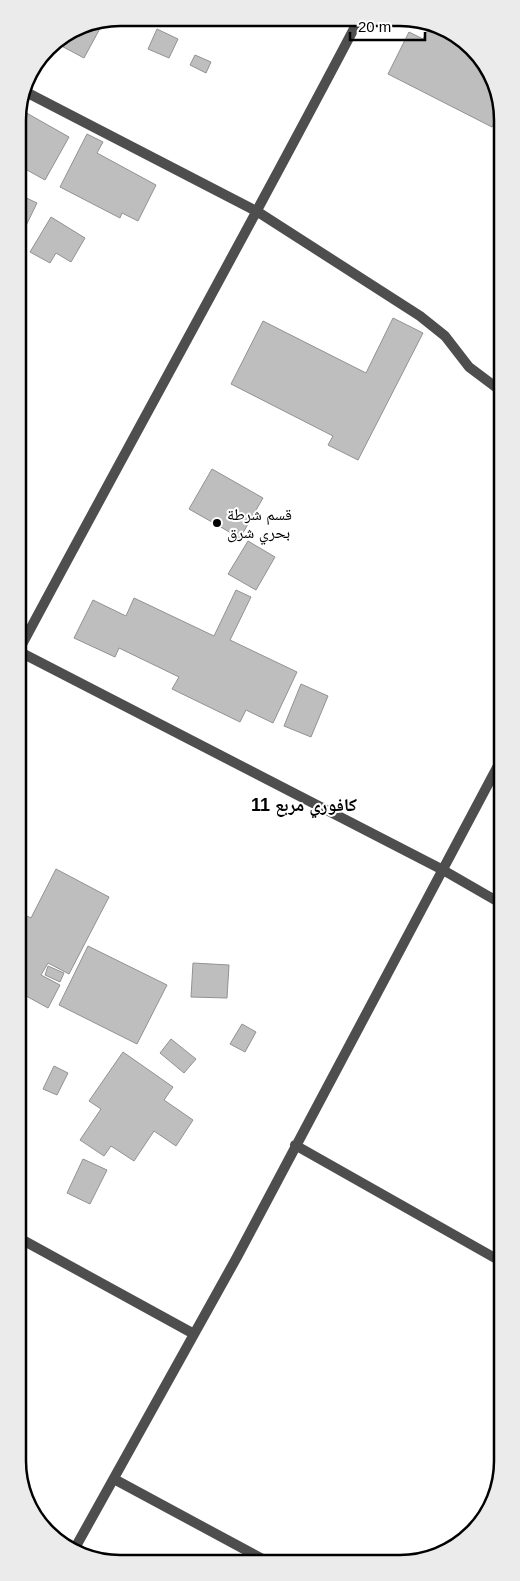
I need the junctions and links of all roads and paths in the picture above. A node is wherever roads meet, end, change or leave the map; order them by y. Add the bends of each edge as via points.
1 (355, 26) edge
2 (30, 94) edge
3 (258, 212) junction
4 (494, 386) edge
5 (26, 637) edge
6 (26, 656) edge
7 (494, 773) edge
8 (443, 870) junction
9 (494, 899) edge
10 (295, 1145) junction
11 (26, 1242) edge
12 (494, 1257) edge
13 (194, 1334) junction
14 (114, 1478) junction
15 (77, 1544) edge
16 (255, 1555) edge

1 - 3 street
2 - 3 street
3 - 4 street via 420,316 444,336 469,367
3 - 5 street via 125,450
6 - 8 street
7 - 8 street
8 - 9 street
8 - 10 street
10 - 12 street
10 - 13 street
11 - 13 street
13 - 14 street
14 - 15 street
14 - 16 street

